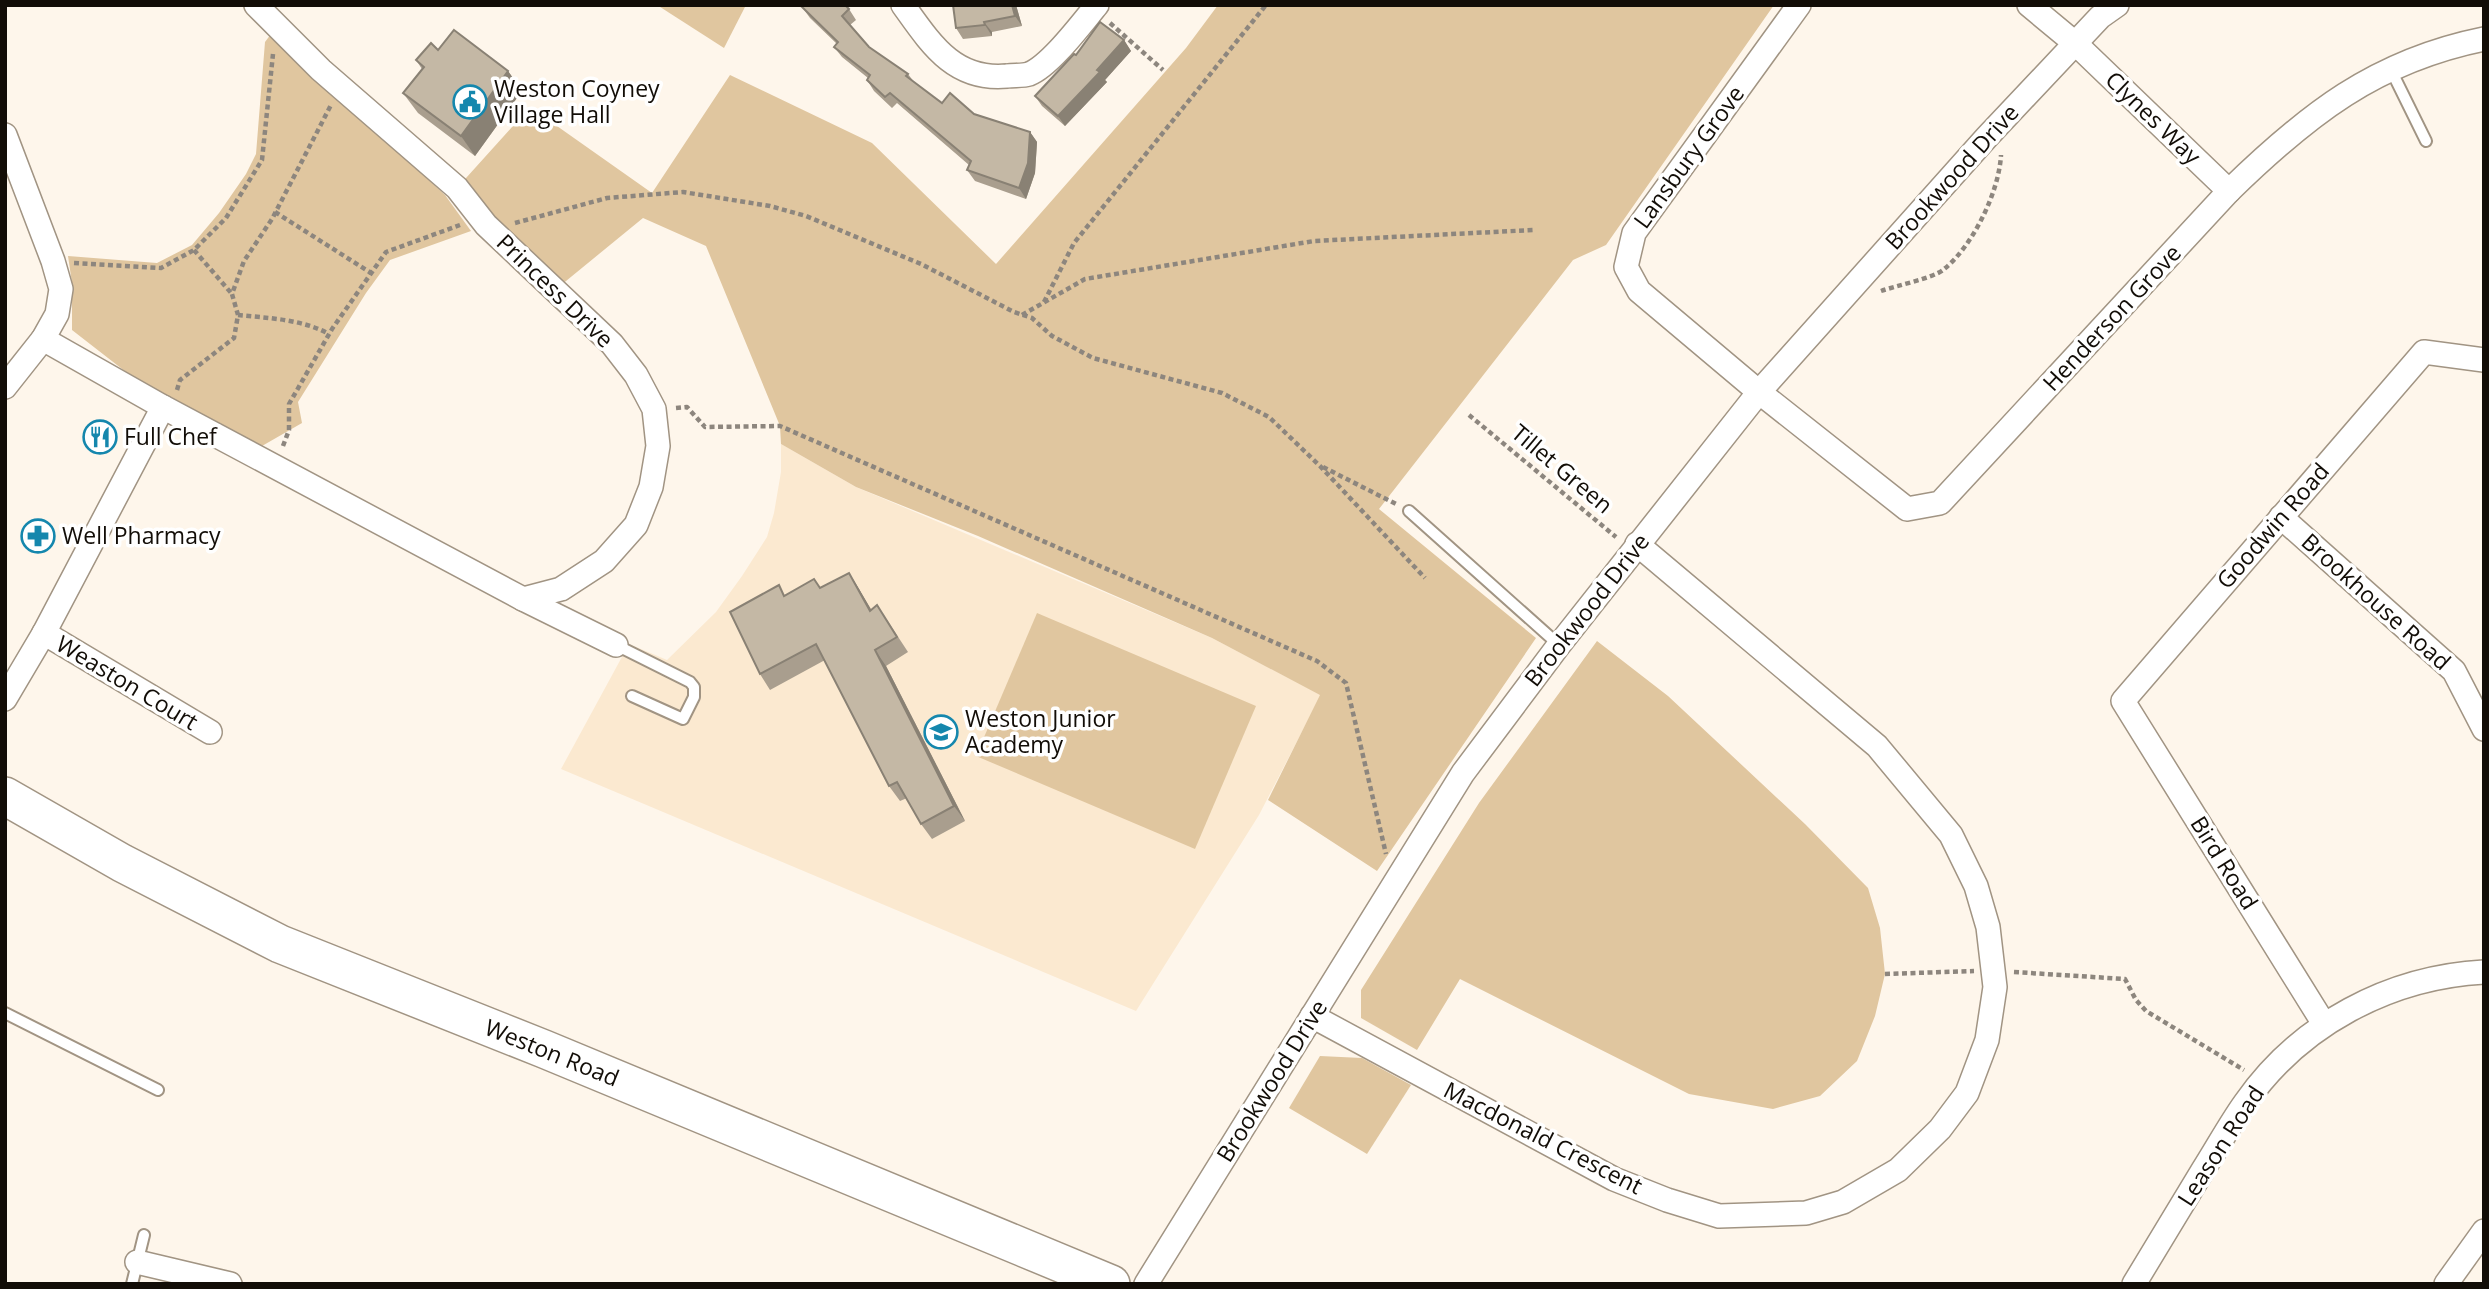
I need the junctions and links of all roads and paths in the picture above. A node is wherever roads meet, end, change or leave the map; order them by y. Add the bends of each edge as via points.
1 (903, 5) edge
2 (1266, 5) edge
3 (1799, 5) edge
4 (2029, 5) edge
5 (2117, 5) edge
6 (1095, 7) edge
7 (273, 14) edge
8 (2484, 38) edge
9 (2076, 44) junction
10 (2390, 68) junction
11 (1163, 70) dead end
12 (341, 86) junction
13 (2002, 121) junction
14 (5, 135) edge
15 (2426, 141) dead end
16 (2229, 191) junction
17 (275, 212) junction
18 (486, 224) junction
19 (1533, 230) dead end
20 (194, 250) junction
21 (54, 261) junction
22 (371, 273) junction
23 (232, 293) junction
24 (1044, 302) junction
25 (1837, 304) junction
26 (238, 314) junction
27 (1022, 315) junction
28 (328, 334) junction
29 (43, 339) junction
30 (2484, 360) edge
31 (5, 387) edge
32 (1759, 392) junction
33 (166, 409) junction
34 (654, 409) junction
35 (1469, 415) dead end
36 (1320, 466) junction
37 (276, 467) junction
38 (1409, 511) joint
39 (2281, 517) junction
40 (1635, 547) junction
41 (1425, 578) dead end
42 (523, 599) junction
43 (44, 633) junction
44 (616, 645) joint
45 (1559, 645) junction
46 (632, 696) dead end
47 (5, 699) edge
48 (2123, 701) joint
49 (2484, 729) edge
50 (210, 732) dead end
51 (5, 796) edge
52 (1393, 886) junction
53 (1993, 970) junction
54 (2484, 972) edge
55 (1885, 974) dead end
56 (5, 1013) edge
57 (1312, 1016) junction
58 (2324, 1024) junction
59 (2263, 1081) junction
60 (158, 1090) dead end
61 (2484, 1231) edge
62 (144, 1235) dead end
63 (135, 1273) edge
64 (1055, 1273) edge
65 (230, 1284) edge
66 (1111, 1284) edge
67 (1146, 1284) edge
68 (2134, 1284) edge
69 (2446, 1284) edge

1 - 6 street via 935,49 968,72 997,77 1029,74 1060,50
2 - 24 path via 1074,243
3 - 32 street, Lansbury Grove via 1634,233 1626,267 1639,291
4 - 9 street, Clynes Way
5 - 9 street, Brookwood Drive
6 - 11 path
7 - 12 street, Princess Drive
7 - 20 path via 262,160 226,218
8 - 10 street, Henderson Grove
9 - 13 street, Brookwood Drive
9 - 16 street, Clynes Way
10 - 15 lane
10 - 16 street, Henderson Grove via 2315,114
12 - 17 path
12 - 18 street, Princess Drive via 457,188
13 - 25 street, Brookwood Drive
13 - 25 path via 2000,169 1972,239 1942,271
14 - 21 street
16 - 32 street, Henderson Grove via 1940,503 1907,509
17 - 22 path
17 - 23 path via 244,261
18 - 22 path via 435,232 386,251
18 - 27 path via 607,198 683,192 745,202 806,216 921,264
18 - 34 street, Princess Drive via 612,344
19 - 24 path via 1314,241 1085,279
20 - 21 path via 160,268
20 - 23 path
21 - 29 street via 61,289 57,314
22 - 28 path
23 - 26 path
24 - 27 path
25 - 32 street, Brookwood Drive
26 - 28 path
26 - 33 path via 234,338 180,380
27 - 36 path via 1093,358 1222,393 1269,416
28 - 37 path via 289,404 289,430
29 - 31 street
29 - 33 street
30 - 39 street, Goodwin Road via 2424,352
32 - 40 street, Brookwood Drive
33 - 37 street
33 - 43 street
34 - 42 street, Princess Drive via 658,446 651,487 636,525 604,561 583,575 561,589
34 - 52 path via 687,407 705,427 780,426 1317,660 1346,683
35 - 40 path, Tillet Green
36 - 38 path
36 - 41 path
37 - 42 street
38 - 45 lane
39 - 48 street, Goodwin Road
39 - 49 street, Brookhouse Road via 2454,671
40 - 45 street, Brookwood Drive
40 - 53 street, Macdonald Crescent via 1877,746 1894,766 1951,835 1976,886 1988,927
42 - 44 street
43 - 47 street
43 - 50 street, Weaston Court
44 - 46 lane via 694,687 683,719
45 - 52 street, Brookwood Drive via 1463,773
48 - 58 street, Bird Road
51 - 64 highway, Weston Road via 122,863 280,944 544,1049
52 - 57 street, Brookwood Drive
53 - 55 path
53 - 57 street, Macdonald Crescent via 1996,987 1987,1040 1966,1093 1940,1129 1898,1170 1843,1202 1805,1213 1719,1216 1614,1179
53 - 59 path via 2125,979 2146,1011
54 - 58 street, Leason Road via 2455,974 2384,992
56 - 60 lane
57 - 67 street, Brookwood Drive
58 - 59 street, Leason Road
59 - 68 street, Leason Road
61 - 69 street
62 - 63 lane
63 - 65 street
64 - 66 highway, Weston Road

